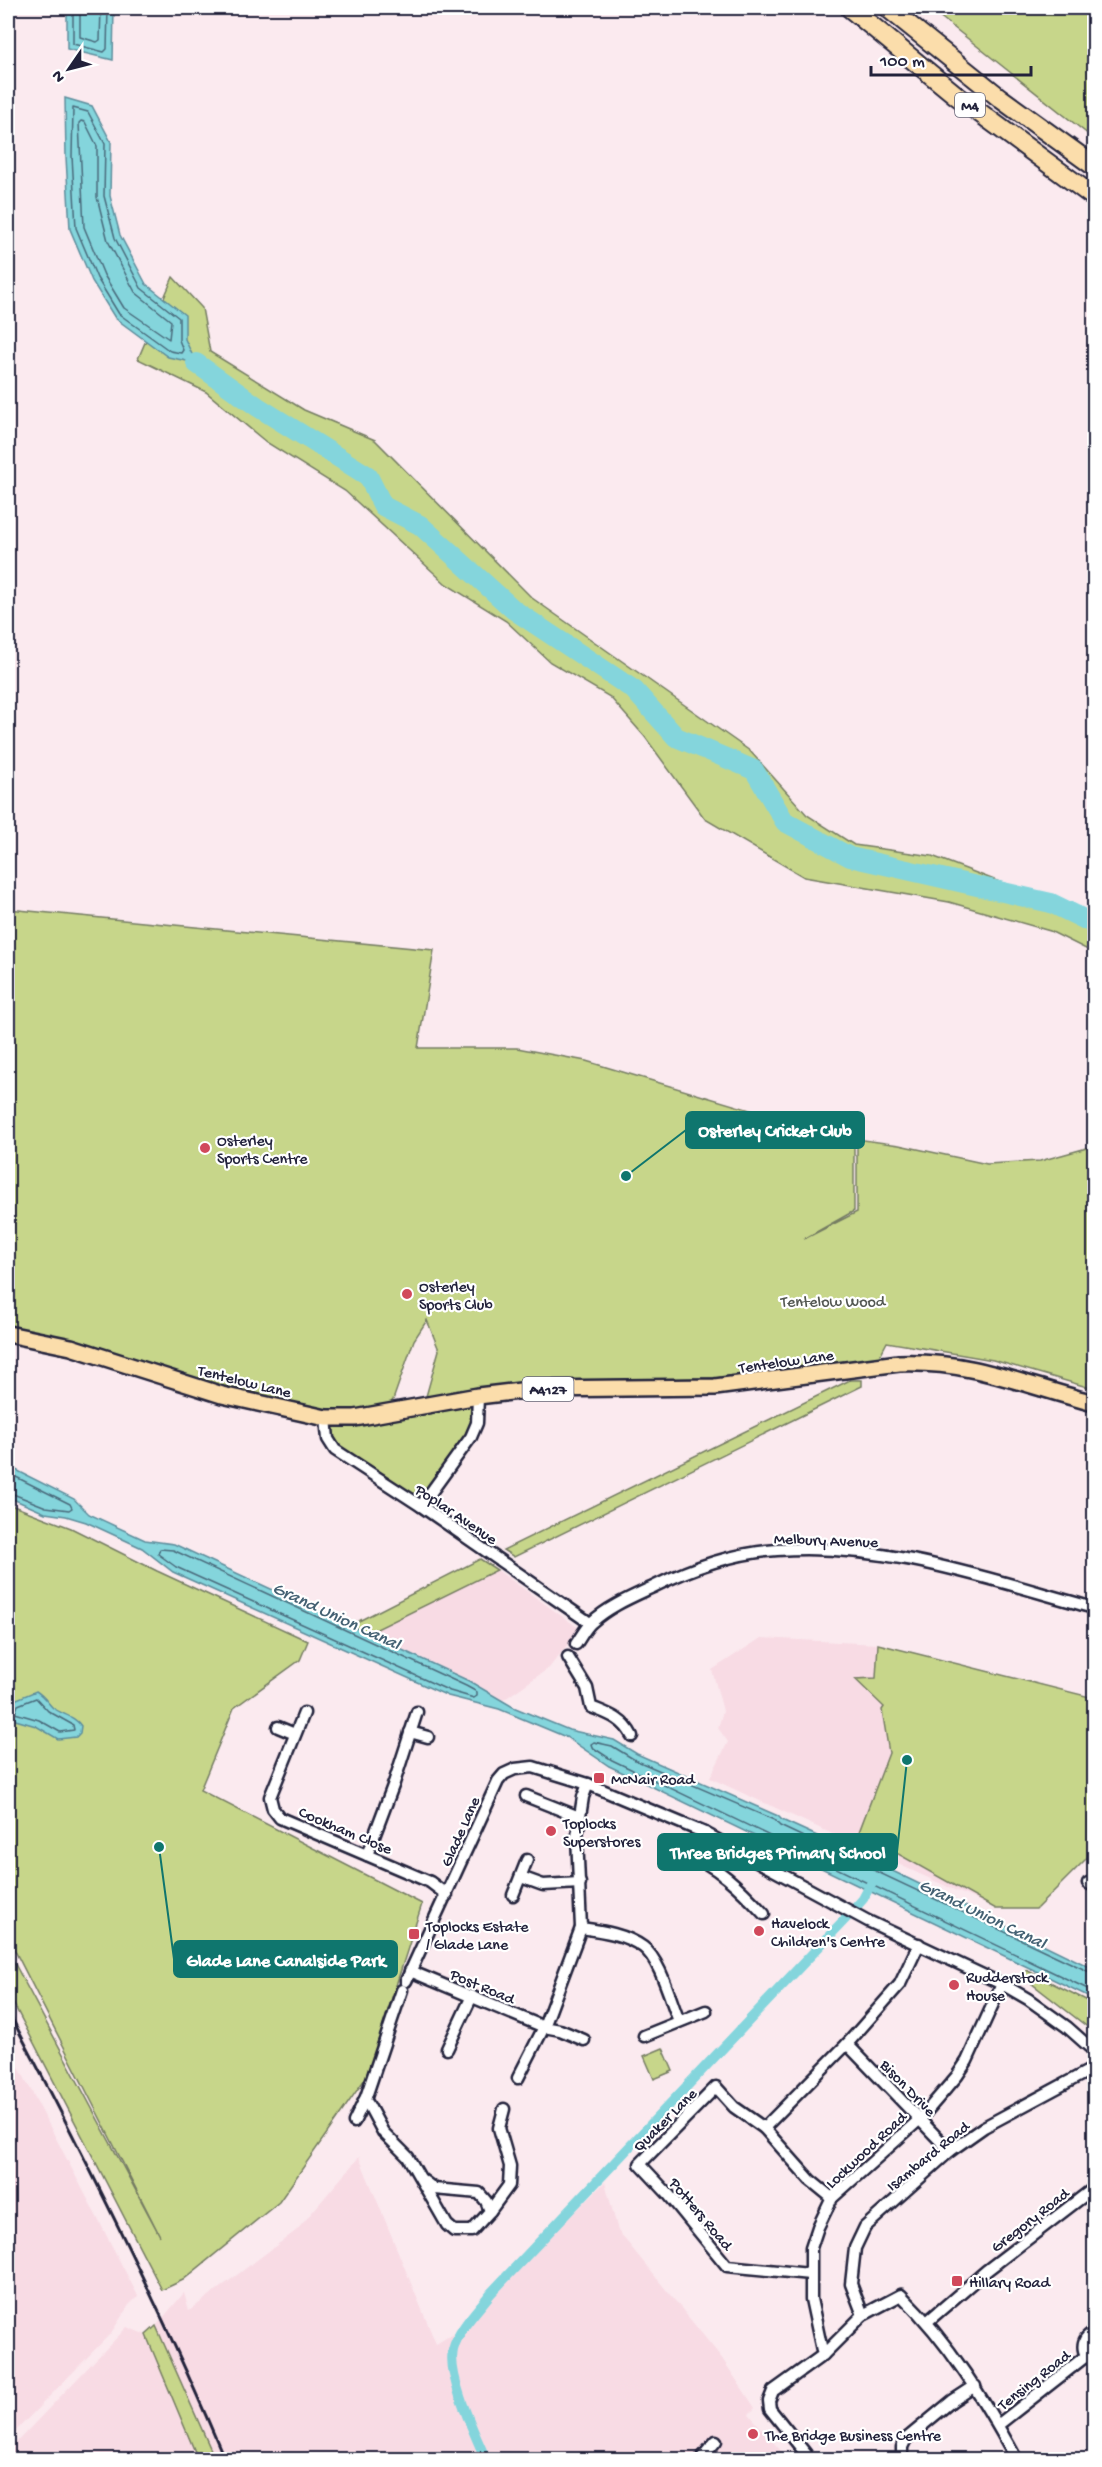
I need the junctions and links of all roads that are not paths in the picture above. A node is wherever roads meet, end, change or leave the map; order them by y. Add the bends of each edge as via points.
1 (850, 8) edge
2 (888, 8) edge
3 (1095, 166) edge
4 (1095, 197) edge
5 (8, 1334) edge
6 (478, 1396) junction
7 (1095, 1403) edge
8 (326, 1418) junction
9 (421, 1506) junction
10 (1095, 1608) edge
11 (590, 1623) junction
12 (576, 1644) dead end
13 (568, 1657) dead end
14 (417, 1712) dead end
15 (304, 1713) dead end
16 (278, 1727) dead end
17 (410, 1732) junction
18 (295, 1734) junction
19 (632, 1736) dead end
20 (429, 1737) dead end
21 (588, 1785) junction
22 (526, 1796) dead end
23 (579, 1817) junction
24 (705, 1833) junction
25 (367, 1855) junction
26 (527, 1860) dead end
27 (521, 1877) junction
28 (580, 1883) junction
29 (447, 1895) junction
30 (513, 1895) dead end
31 (764, 1914) dead end
32 (581, 1928) junction
33 (919, 1944) junction
34 (406, 1980) junction
35 (1002, 1984) junction
36 (472, 1996) junction
37 (706, 2011) dead end
38 (679, 2021) junction
39 (544, 2027) junction
40 (644, 2036) dead end
41 (584, 2040) dead end
42 (847, 2044) junction
43 (447, 2049) dead end
44 (1095, 2051) edge
45 (1095, 2068) edge
46 (518, 2078) dead end
47 (364, 2101) junction
48 (504, 2109) dead end
49 (920, 2119) junction
50 (354, 2122) dead end
51 (764, 2128) junction
52 (950, 2151) junction
53 (642, 2167) joint
54 (421, 2179) junction
55 (1095, 2188) edge
56 (506, 2190) junction
57 (479, 2193) junction
58 (832, 2198) junction
59 (490, 2211) junction
60 (810, 2274) junction
61 (863, 2315) junction
62 (928, 2321) junction
63 (1095, 2332) edge
64 (823, 2355) junction
65 (1090, 2358) edge
66 (975, 2386) junction
67 (998, 2425) junction
68 (716, 2441) dead end
69 (806, 2454) dead end
70 (700, 2460) edge
71 (902, 2460) edge
72 (1017, 2460) edge

1 - 4 highway, M4 via 957,96
2 - 3 highway, M4 via 1000,98
5 - 8 main road, Tentelow Lane / A4127 via 71,1347 222,1395
6 - 7 main road, Tentelow Lane / A4127 via 537,1389 715,1387 922,1362 980,1370
6 - 8 main road, Tentelow Lane / A4127 via 356,1418
6 - 9 street via 477,1423 471,1437
8 - 9 street, Poplar Avenue via 328,1439 335,1450
9 - 11 street, Poplar Avenue
10 - 11 street, Melbury Avenue via 911,1559 839,1551 777,1550 700,1566 615,1606
11 - 12 street, Melbury Avenue
13 - 19 street via 587,1688 591,1707 627,1725
14 - 17 street
15 - 18 street, Cookham Close
16 - 18 street
17 - 20 street
17 - 25 street
18 - 25 street, Cookham Close via 270,1797 273,1809 280,1818
21 - 23 street
21 - 24 street
21 - 29 street, Glade Lane via 533,1767 504,1774
22 - 23 street
23 - 28 street
24 - 31 street via 688,1854 715,1867
24 - 33 street via 831,1902
25 - 29 street, Cookham Close via 430,1882
26 - 27 street
27 - 28 street via 543,1885
27 - 30 street
28 - 32 street
29 - 34 street, Glade Lane
32 - 38 street via 612,1933 644,1947 655,1961
32 - 39 street
33 - 35 street
33 - 42 street via 900,1984
34 - 36 street, Post Road
34 - 47 street, Glade Lane
35 - 44 street via 1067,2027
35 - 49 street, Lockwood Road via 967,2061
36 - 39 street, Post Road
36 - 43 street
37 - 38 street
38 - 40 street
39 - 41 street, Post Road
39 - 46 street
42 - 49 street, Bison Drive
42 - 51 street
45 - 52 street, Isambard Road via 984,2127
47 - 50 street, Glade Lane
47 - 54 street
48 - 56 street via 500,2128 510,2166
49 - 52 street, Bison Drive
49 - 58 street, Lockwood Road
51 - 53 street, Quaker Lane via 734,2107 716,2087
51 - 58 street via 810,2180
52 - 61 street, Isambard Road via 866,2226 855,2248 851,2284
53 - 60 street, Potters Road via 727,2266
54 - 57 street via 435,2189
54 - 59 street via 454,2231 472,2231
55 - 62 street, Gregory Road
56 - 57 street
56 - 59 street
57 - 59 street
58 - 60 street, Lockwood Road via 811,2248
60 - 64 street, Lockwood Road
61 - 62 street via 901,2295
61 - 64 street
62 - 66 street
63 - 65 street, Tensing Road via 1084,2341 1084,2351
64 - 69 street via 779,2385 769,2401 774,2415
65 - 67 street, Tensing Road
66 - 67 street
66 - 71 street via 906,2439
67 - 72 street
68 - 70 street

